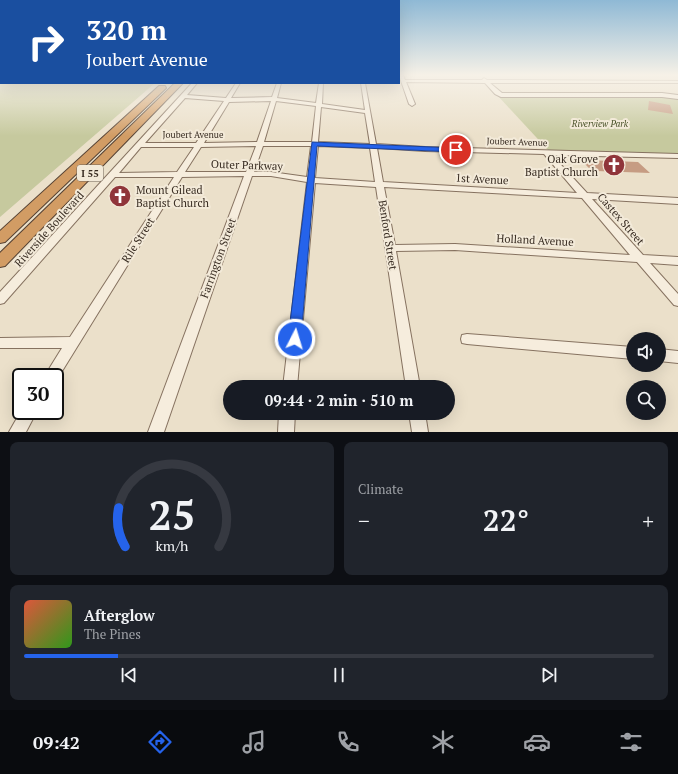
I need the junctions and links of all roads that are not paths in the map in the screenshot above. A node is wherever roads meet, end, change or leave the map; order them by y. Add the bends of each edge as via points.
1 (155, 95) edge
2 (168, 95) edge
3 (230, 95) edge
4 (275, 95) edge
5 (319, 95) edge
6 (365, 95) edge
7 (409, 95) edge
8 (663, 95) edge
9 (183, 96) joint
10 (678, 97) edge
11 (274, 99) junction
12 (227, 100) junction
13 (412, 104) dead end
14 (318, 105) junction
15 (368, 112) junction
16 (199, 144) junction
17 (260, 144) junction
18 (314, 144) junction
19 (139, 145) junction
20 (372, 146) junction
21 (546, 152) junction
22 (678, 156) edge
23 (180, 174) junction
24 (248, 174) junction
25 (112, 175) junction
26 (310, 180) junction
27 (380, 184) junction
28 (584, 195) junction
29 (678, 201) edge
30 (0, 239) edge
31 (390, 248) junction
32 (639, 258) junction
33 (678, 261) edge
34 (0, 262) edge
35 (0, 300) edge
36 (678, 302) edge
37 (467, 339) dead end
38 (73, 342) junction
39 (0, 344) edge
40 (626, 352) edge
41 (666, 356) edge
42 (678, 357) edge
43 (57, 368) edge
44 (291, 380) edge
45 (412, 380) edge
46 (24, 420) edge
47 (287, 420) edge
48 (418, 420) edge
49 (16, 432) edge
50 (156, 432) edge
51 (286, 432) edge
52 (420, 432) edge

1 - 30 highway, I 55
2 - 34 highway, I 55
3 - 12 street, Rile Street
4 - 11 street, Farrington Street
5 - 14 street
6 - 15 street, Benford Street
7 - 13 street
8 - 10 street
9 - 12 street
9 - 19 street, Riverside Boulevard
11 - 12 street
11 - 14 street
11 - 17 street, Farrington Street
12 - 16 street, Rile Street
14 - 15 street
14 - 18 street
15 - 20 street, Benford Street
16 - 17 street, Joubert Avenue
16 - 19 street, Joubert Avenue
16 - 23 street, Rile Street
17 - 18 street, Joubert Avenue
17 - 24 street, Farrington Street
18 - 20 street, Joubert Avenue
18 - 26 street
19 - 25 street, Riverside Boulevard
20 - 21 street, Joubert Avenue
20 - 27 street, Benford Street
21 - 22 street, Joubert Avenue
21 - 28 street, Castex Street
23 - 24 street, Outer Parkway
23 - 25 street, Outer Parkway
23 - 38 street, Rile Street
24 - 26 street, Outer Parkway via 271,174
24 - 50 street, Farrington Street
25 - 35 street, Riverside Boulevard
26 - 27 street, Outer Parkway
26 - 44 street
27 - 28 street, 1st Avenue
27 - 31 street, Benford Street
28 - 29 street, 1st Avenue
28 - 32 street, Castex Street
31 - 32 street, Holland Avenue via 455,247
31 - 45 street, Benford Street
32 - 33 street, Holland Avenue
32 - 36 street, Castex Street
37 - 40 street
38 - 39 street
38 - 43 street, Rile Street
41 - 42 street
46 - 49 street
47 - 51 street
48 - 52 street

